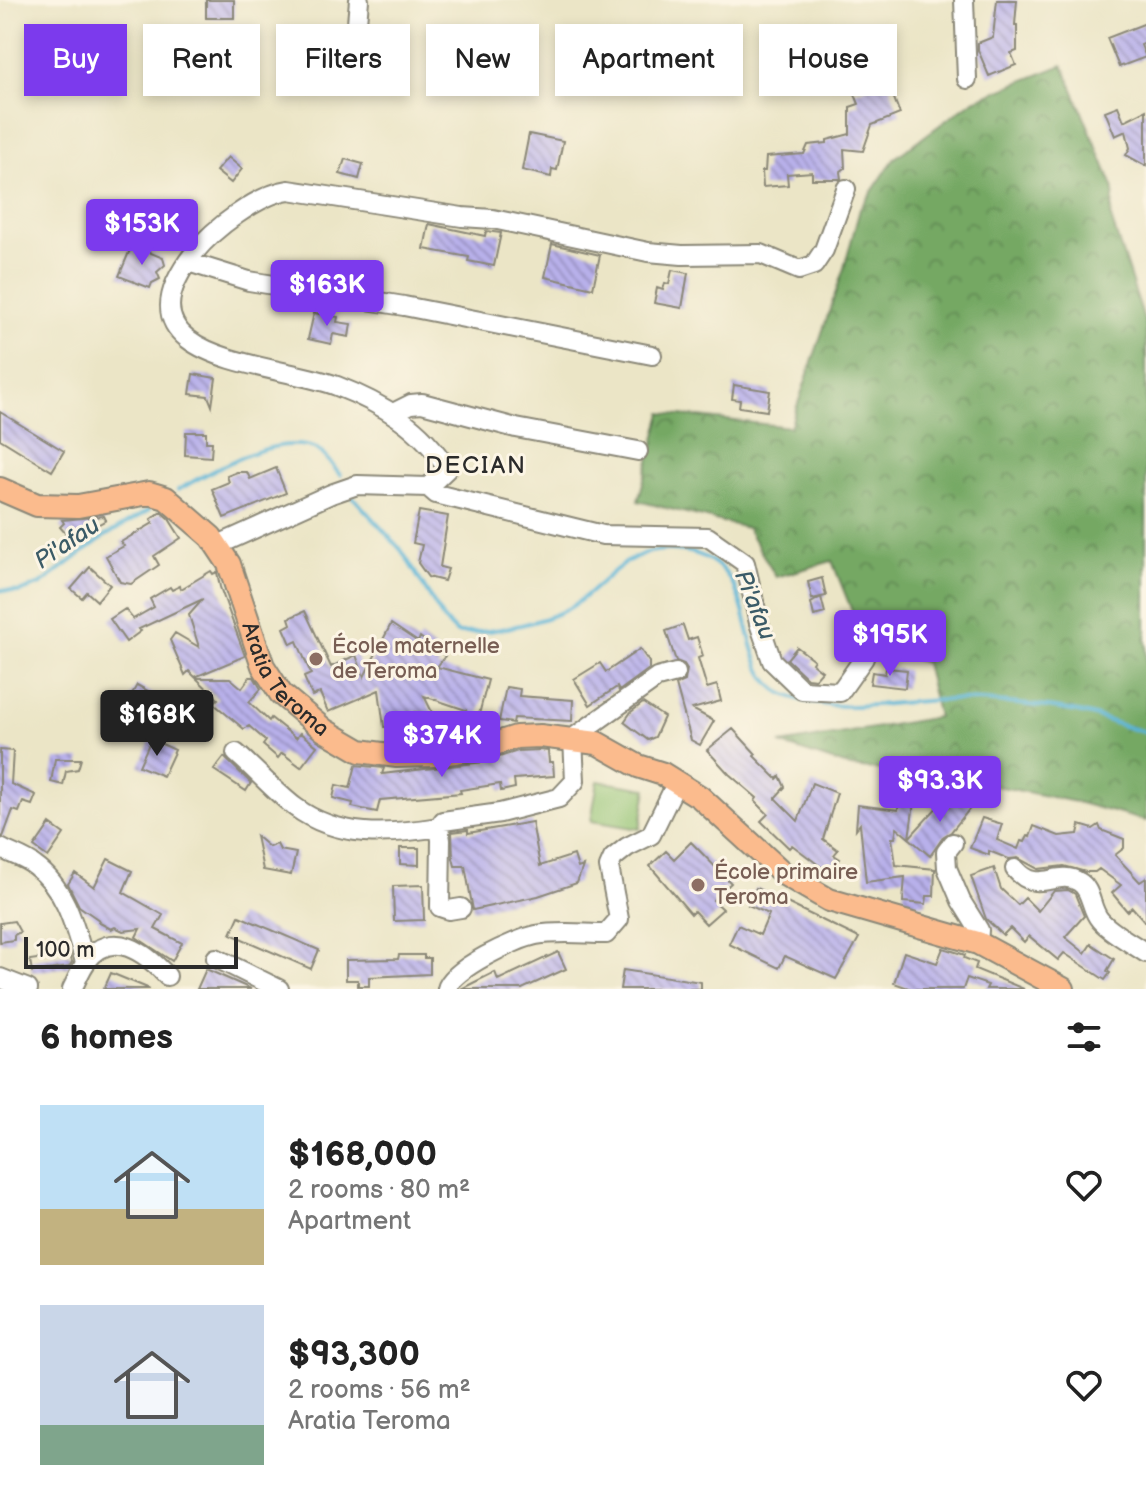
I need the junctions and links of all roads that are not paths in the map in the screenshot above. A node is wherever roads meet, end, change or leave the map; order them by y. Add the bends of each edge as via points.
1 (359, 0) edge
2 (964, 0) edge
3 (357, 24) edge
4 (967, 79) dead end
5 (846, 189) dead end
6 (188, 262) junction
7 (652, 355) dead end
8 (393, 413) junction
9 (638, 451) dead end
10 (428, 487) junction
11 (0, 489) edge
12 (216, 546) junction
13 (864, 658) dead end
14 (676, 673) dead end
15 (573, 738) junction
16 (236, 753) dead end
17 (679, 783) junction
18 (439, 827) junction
19 (953, 843) dead end
20 (0, 848) edge
21 (1015, 869) dead end
22 (461, 908) dead end
23 (978, 943) junction
24 (1146, 953) edge
25 (216, 958) dead end
26 (85, 962) junction
27 (167, 976) dead end
28 (0, 978) edge
29 (28, 989) edge
30 (72, 989) edge
31 (279, 989) edge
32 (447, 989) edge
33 (1063, 989) edge

1 - 3 street
2 - 4 street
5 - 6 street via 824,250 814,265 799,270 761,254 648,252 493,219 289,190 262,199 223,226
6 - 7 street via 249,281
6 - 8 street via 171,296 170,316 190,343 333,385
8 - 9 street via 422,403 516,428
8 - 10 street via 447,469
10 - 12 street via 357,485
10 - 13 street via 436,494 603,535 708,537 745,563 772,661 802,690 840,692
11 - 12 main road, Aratia Teroma via 37,505 78,506 149,493 166,498
12 - 15 main road, Aratia Teroma via 229,564 263,666 281,694 324,730 360,751 433,755 516,737
14 - 15 street via 657,678
15 - 17 main road, Aratia Teroma via 597,743
15 - 18 street via 575,781 559,798 443,821
16 - 18 street via 297,809 340,830
17 - 23 main road, Aratia Teroma via 784,874 829,900
17 - 32 street via 651,835 610,861 619,919 614,927 606,934 538,934 517,941 451,978
18 - 22 street via 440,907
19 - 23 street via 946,852 947,868 979,930
20 - 26 street via 34,865 50,880 64,900
21 - 24 street via 1036,882 1082,883 1100,920
23 - 33 main road, Aratia Teroma
25 - 31 street
26 - 27 street via 115,943 142,955
26 - 30 street
28 - 29 street

